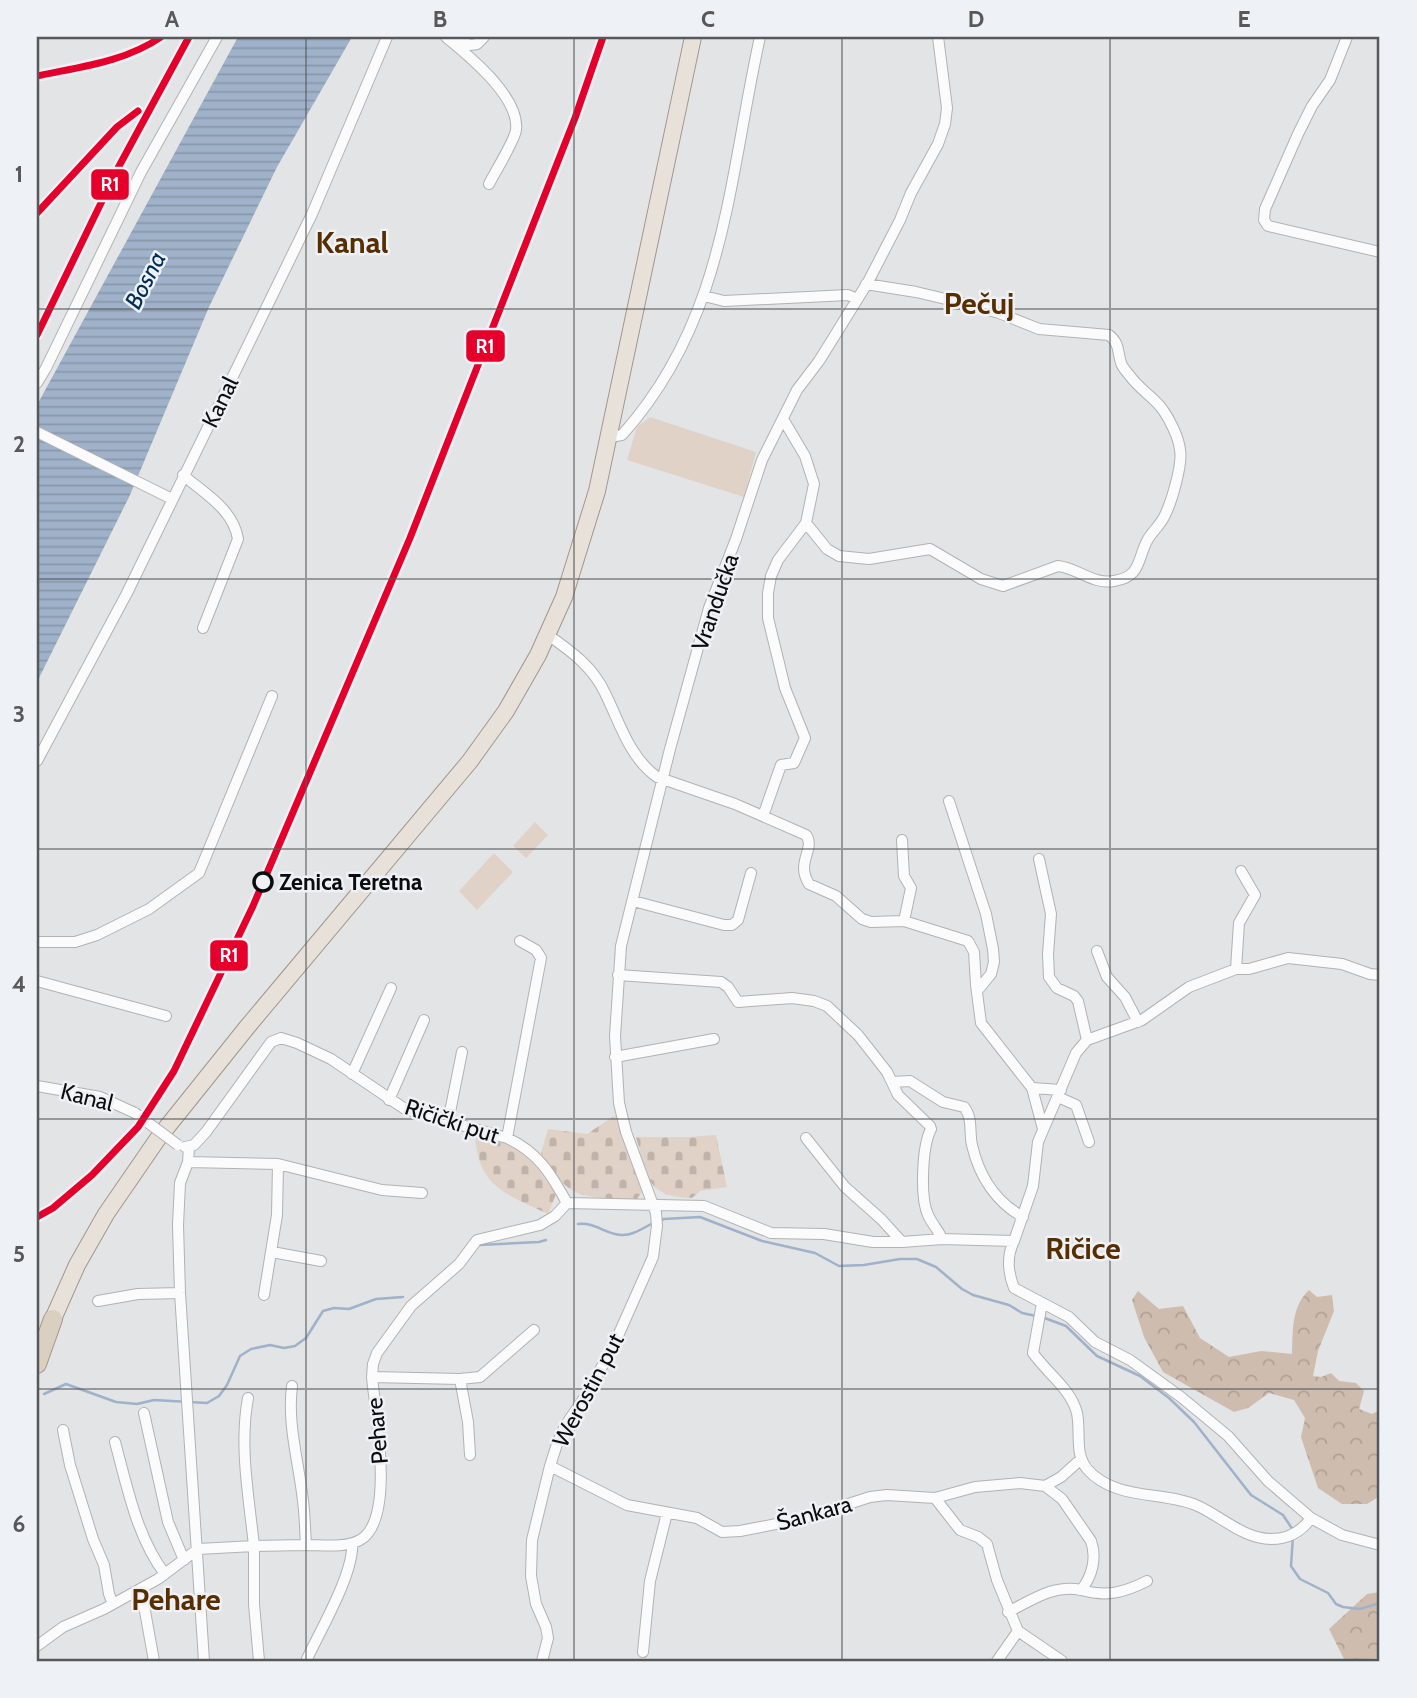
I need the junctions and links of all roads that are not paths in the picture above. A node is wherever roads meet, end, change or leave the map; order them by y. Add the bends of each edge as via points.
1 (217, 37) edge
2 (387, 37) edge
3 (446, 37) edge
4 (453, 37) edge
5 (484, 37) edge
6 (693, 37) edge
7 (760, 37) edge
8 (938, 37) edge
9 (1346, 37) edge
10 (489, 184) dead end
11 (1380, 252) edge
12 (866, 285) junction
13 (704, 296) junction
14 (857, 299) junction
15 (37, 383) edge
16 (783, 419) junction
17 (37, 432) edge
18 (609, 437) junction
19 (183, 475) junction
20 (172, 499) junction
21 (806, 523) junction
22 (203, 628) dead end
23 (548, 635) junction
24 (272, 696) dead end
25 (37, 761) edge
26 (664, 779) junction
27 (949, 801) dead end
28 (763, 816) junction
29 (902, 839) dead end
30 (1039, 859) dead end
31 (1241, 871) dead end
32 (751, 873) dead end
33 (633, 901) junction
34 (904, 921) junction
35 (520, 941) dead end
36 (37, 942) edge
37 (1097, 951) dead end
38 (1236, 969) junction
39 (618, 975) junction
40 (1380, 975) edge
41 (37, 981) edge
42 (391, 988) dead end
43 (976, 991) junction
44 (166, 1016) dead end
45 (424, 1020) dead end
46 (1138, 1022) junction
47 (714, 1039) dead end
48 (1087, 1040) junction
49 (462, 1052) dead end
50 (615, 1057) junction
51 (352, 1074) junction
52 (892, 1082) junction
53 (37, 1086) edge
54 (1032, 1088) junction
55 (1059, 1093) junction
56 (389, 1100) junction
57 (448, 1122) junction
58 (1043, 1129) junction
59 (507, 1138) junction
60 (806, 1138) dead end
61 (1090, 1142) dead end
62 (183, 1146) junction
63 (188, 1162) junction
64 (278, 1164) junction
65 (422, 1193) dead end
66 (567, 1203) junction
67 (652, 1205) junction
68 (1023, 1217) junction
69 (942, 1239) junction
70 (1014, 1241) junction
71 (902, 1242) junction
72 (272, 1251) junction
73 (321, 1261) dead end
74 (180, 1293) junction
75 (264, 1295) dead end
76 (98, 1301) dead end
77 (1040, 1313) junction
78 (53, 1319) junction
79 (534, 1330) dead end
80 (37, 1343) edge
81 (37, 1364) edge
82 (372, 1377) junction
83 (460, 1379) junction
84 (292, 1386) dead end
85 (248, 1398) dead end
86 (144, 1413) dead end
87 (63, 1430) dead end
88 (116, 1443) dead end
89 (470, 1455) dead end
90 (1080, 1460) junction
91 (550, 1466) junction
92 (1045, 1486) junction
93 (935, 1497) junction
94 (667, 1513) junction
95 (1311, 1518) junction
96 (352, 1544) junction
97 (306, 1545) junction
98 (1380, 1545) edge
99 (254, 1546) junction
100 (198, 1549) junction
101 (184, 1560) junction
102 (165, 1574) junction
103 (1147, 1581) dead end
104 (141, 1589) junction
105 (1081, 1590) junction
106 (113, 1604) junction
107 (1008, 1612) junction
108 (1018, 1631) junction
109 (37, 1646) edge
110 (642, 1652) dead end
111 (307, 1659) dead end
112 (154, 1661) edge
113 (204, 1661) edge
114 (259, 1661) edge
115 (542, 1661) edge
116 (997, 1661) edge
117 (1062, 1661) edge

1 - 15 street via 141,172
2 - 19 street, Kanal via 312,214
3 - 10 street via 485,70 514,114 516,130
4 - 5 street via 470,45
6 - 18 main road
7 - 13 street via 726,219
8 - 12 street, Vrandučka via 945,124
9 - 11 street via 1330,80 1291,149 1264,220 1268,226 1292,233
12 - 14 street, Vrandučka
12 - 21 street via 971,305 1039,329 1109,335 1116,341 1121,364 1162,408 1179,444 1180,460 1168,509 1132,574 1116,581 1097,580 1058,566 1003,586 981,579 930,549 869,559 839,556 827,549
13 - 14 street via 724,302 848,295
13 - 18 street via 683,347 655,395 622,435
14 - 16 street, Vrandučka
16 - 21 street via 811,470 814,484
16 - 26 street, Vrandučka via 762,460 709,608
17 - 20 street
18 - 23 main road via 581,547
19 - 20 street, Kanal
19 - 22 street via 229,514 238,539
20 - 25 street, Kanal
21 - 28 street via 778,560 768,593 768,618 785,688 805,738 794,763 781,765
23 - 26 street via 572,651 593,674 639,759
23 - 78 main road via 506,711 470,761 248,1026 120,1191
24 - 36 street via 199,873 149,909 97,935 75,942
26 - 28 street
26 - 33 street, Vrandučka
27 - 43 street via 993,949 991,974
28 - 34 street via 810,840 802,869 809,884 836,896 862,919
29 - 34 street via 904,876 911,888
30 - 48 street via 1051,914 1049,977 1078,1001
31 - 38 street via 1255,895 1239,923
32 - 33 street via 733,925
33 - 39 street, Vrandučka
34 - 43 street via 968,941 974,952
35 - 59 street via 541,958
37 - 46 street via 1107,977
38 - 40 street via 1287,958 1342,964
38 - 46 street via 1189,987
39 - 50 street, Vrandučka
39 - 52 street via 721,982 738,1002 792,998 827,1006 858,1035
41 - 44 street
42 - 51 street
43 - 54 street via 983,1028
45 - 56 street
46 - 48 street
47 - 50 street
48 - 55 street via 1076,1052
49 - 57 street
50 - 67 street, Vrandučka via 624,1123
51 - 56 street, Ričički put
51 - 62 street, Ričički put via 298,1043 281,1038 271,1042 206,1132 194,1145
52 - 68 street via 910,1082 943,1102 964,1107 972,1144 990,1187 1001,1202
52 - 69 street via 931,1129 925,1142 925,1202
53 - 62 street, Kanal, bridge via 100,1097 135,1113
54 - 55 street
54 - 58 street
55 - 58 street
55 - 61 street via 1076,1105
56 - 57 street, Ričički put via 405,1110
57 - 59 street, Ričički put
58 - 68 street
59 - 66 street, Ričički put via 530,1150
60 - 71 street via 845,1187
62 - 63 street
63 - 64 street
63 - 74 street via 180,1183
64 - 65 street via 382,1190
64 - 72 street
66 - 67 street
66 - 82 street, Pehare via 540,1225 477,1240 459,1264 411,1306 377,1353
67 - 71 street via 704,1206 771,1233
67 - 91 street, Werostin put via 656,1220 653,1258 607,1359 556,1444
68 - 70 street
69 - 70 street
69 - 71 street
70 - 77 street via 1008,1266 1014,1288
72 - 73 street
72 - 75 street
74 - 76 street
74 - 100 street
77 - 90 street via 1033,1353 1068,1394 1077,1412
77 - 95 street via 1069,1317 1095,1342 1130,1360 1181,1397
78 - 80 highway
78 - 81 highway
79 - 83 street via 480,1377
82 - 83 street
82 - 96 street, Pehare via 382,1480 374,1524 369,1534
83 - 89 street
84 - 97 street
85 - 99 street via 245,1466
86 - 101 street via 168,1522
87 - 106 street
88 - 102 street via 140,1523
90 - 92 street
90 - 95 street via 1094,1476 1115,1487 1197,1505 1252,1536 1273,1539 1299,1533
91 - 94 street, Šankara via 627,1505
91 - 115 street, Werostin put via 532,1540 531,1576 548,1638
92 - 93 street, Šankara via 975,1486
92 - 105 street via 1072,1511 1094,1547 1089,1580
93 - 94 street, Šankara via 870,1497 815,1516 740,1531 722,1532 697,1518
93 - 107 street via 960,1530 987,1544
94 - 110 street via 650,1581
95 - 98 street via 1342,1535
96 - 97 street
96 - 111 street via 341,1586
97 - 99 street
99 - 100 street
99 - 114 street
100 - 101 street
100 - 113 street
101 - 102 street
102 - 104 street
103 - 105 street via 1122,1593
104 - 106 street
104 - 112 street
105 - 107 street via 1051,1591
106 - 109 street via 63,1627
107 - 108 street
108 - 116 street
108 - 117 street

